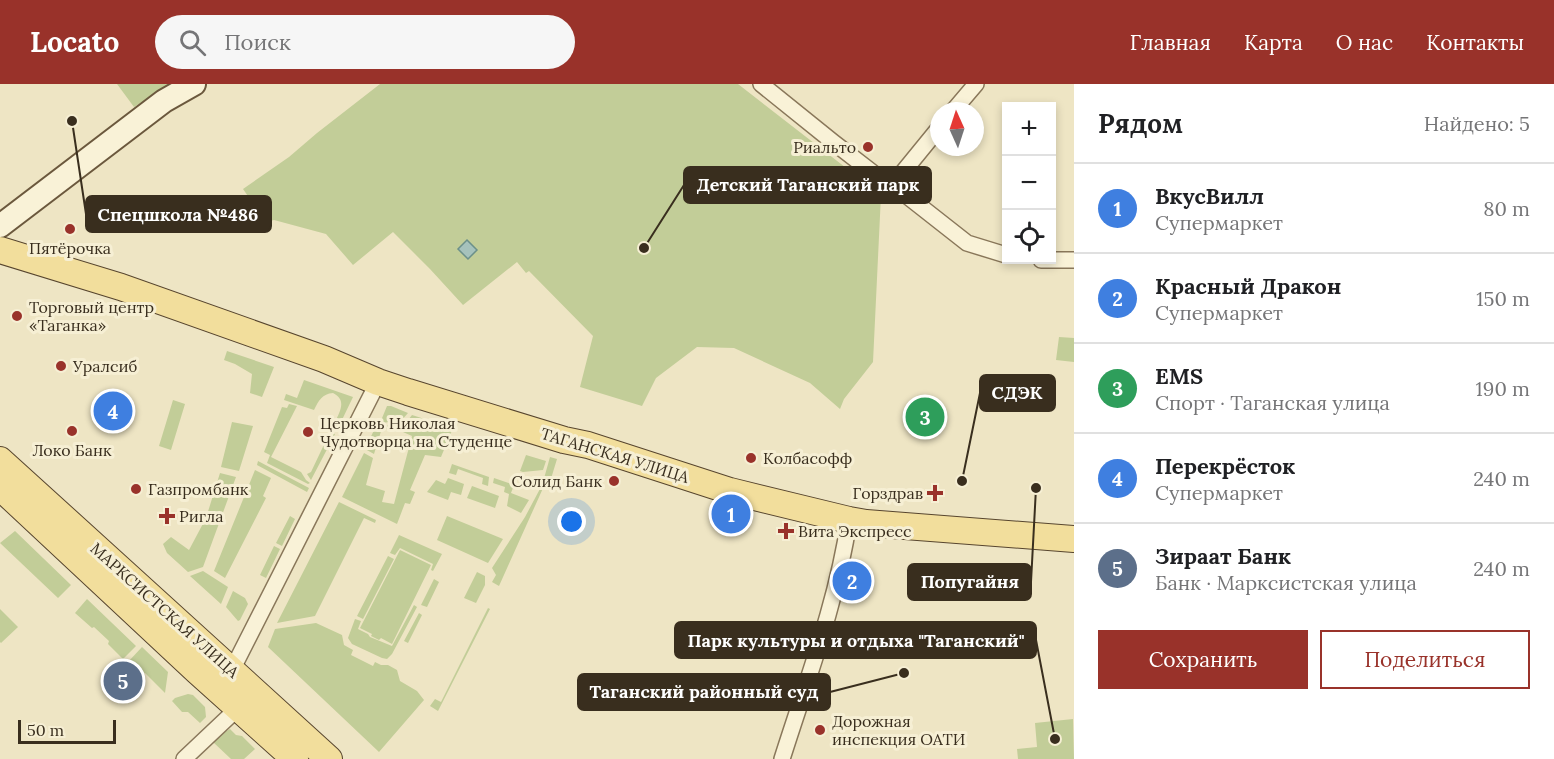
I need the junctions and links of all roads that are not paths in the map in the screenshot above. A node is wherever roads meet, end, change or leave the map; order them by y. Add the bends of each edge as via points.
1 (194, 84) edge
2 (761, 84) edge
3 (976, 84) edge
4 (961, 102) edge
5 (930, 139) edge
6 (897, 189) junction
7 (0, 226) edge
8 (0, 250) edge
9 (1002, 254) edge
10 (1056, 260) edge
11 (1074, 260) edge
12 (378, 382) junction
13 (0, 460) edge
14 (0, 487) edge
15 (849, 520) junction
16 (1074, 539) edge
17 (232, 670) junction
18 (238, 708) junction
19 (184, 759) edge
20 (295, 759) edge
21 (329, 759) edge
22 (782, 759) edge

1 - 7 street via 164,101
2 - 6 street
3 - 4 street
5 - 6 street via 899,177
6 - 9 street via 967,243
8 - 12 main road, ТАГАНСКАЯ УЛИЦА via 122,287
10 - 11 street
12 - 15 main road, ТАГАНСКАЯ УЛИЦА via 730,491
12 - 17 street
13 - 17 main road, МАРКСИСТСКАЯ УЛИЦА
14 - 18 main road, МАРКСИСТСКАЯ УЛИЦА
15 - 16 main road, ТАГАНСКАЯ УЛИЦА
15 - 22 street via 832,599
17 - 21 main road, МАРКСИСТСКАЯ УЛИЦА
18 - 19 street
18 - 20 main road, МАРКСИСТСКАЯ УЛИЦА

